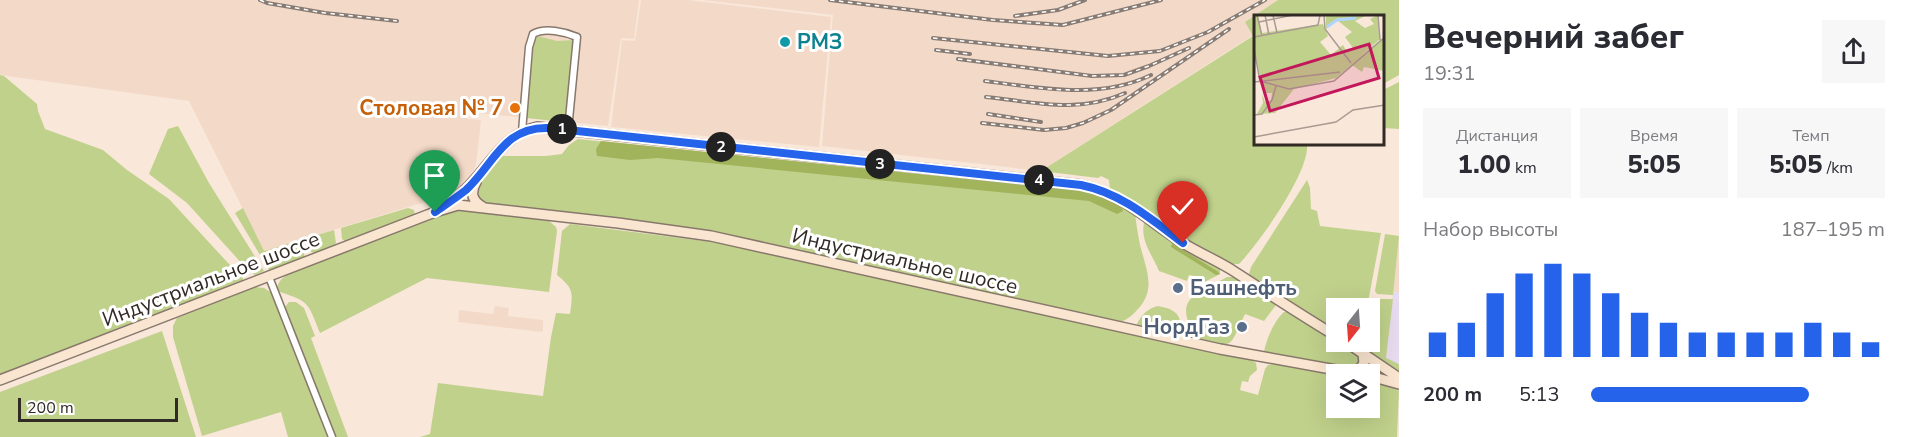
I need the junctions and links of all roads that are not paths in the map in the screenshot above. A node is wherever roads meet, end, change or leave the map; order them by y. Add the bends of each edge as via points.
1 (568, 130) junction
2 (522, 132) junction
3 (483, 169) junction
4 (488, 209) junction
5 (435, 212) junction
6 (269, 277) junction
7 (1326, 330) edge
8 (1363, 353) joint
9 (1364, 364) edge
10 (1326, 368) edge
11 (1399, 378) edge
12 (1380, 379) edge
13 (0, 380) edge
14 (1399, 384) edge
15 (332, 437) edge

1 - 2 main road via 537,127
1 - 2 street via 577,36 541,30 533,34 529,47
1 - 7 main road via 1094,187 1141,211 1183,243
2 - 3 main road, Индустриальное шоссе
3 - 4 main road via 474,184 473,197
3 - 5 main road, Индустриальное шоссе via 466,189
4 - 5 main road, Индустриальное шоссе via 458,205
4 - 10 main road, Индустриальное шоссе via 711,236 1220,350
5 - 6 main road, Индустриальное шоссе
6 - 13 main road, Индустриальное шоссе
6 - 15 street
8 - 9 main road
8 - 11 main road
12 - 14 main road

